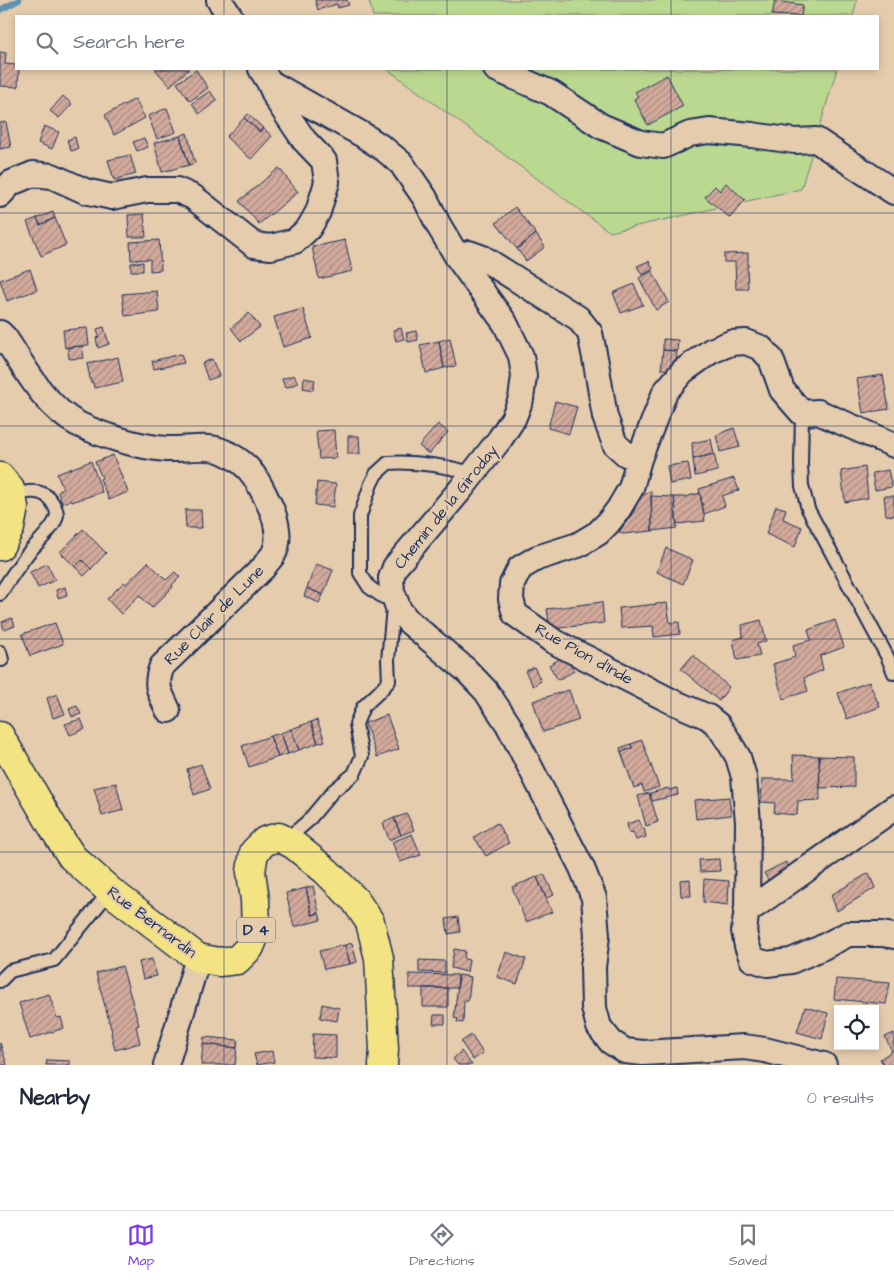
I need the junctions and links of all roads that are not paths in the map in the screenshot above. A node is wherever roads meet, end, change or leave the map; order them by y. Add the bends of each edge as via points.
1 (219, 0) edge
2 (229, 15) edge
3 (498, 70) edge
4 (265, 75) edge
5 (894, 192) edge
6 (0, 195) edge
7 (458, 258) junction
8 (0, 333) edge
9 (802, 413) junction
10 (894, 445) edge
11 (639, 459) junction
12 (474, 472) junction
13 (6, 487) edge
14 (0, 546) edge
15 (0, 594) edge
16 (394, 598) junction
17 (894, 673) edge
18 (168, 710) dead end
19 (0, 736) edge
20 (894, 808) edge
21 (286, 840) junction
22 (110, 891) junction
23 (746, 912) junction
24 (894, 936) edge
25 (198, 958) junction
26 (0, 981) edge
27 (166, 1065) edge
28 (383, 1065) edge
29 (824, 1065) edge

1 - 2 street
3 - 5 street via 551,93 601,126 640,143 663,146 690,134 709,131 795,141 816,140
4 - 6 street via 298,132 324,161 327,182 318,212 296,241 270,248 254,245 193,197 177,190 146,190 112,197 85,191 52,176 33,174 11,183
4 - 7 street, Chemin de la Giroday via 363,135 400,164 425,198
7 - 11 street via 469,253 483,258 578,318 590,333 605,417 616,444 626,454
7 - 12 street, Chemin de la Giroday via 505,323 521,356 524,376 521,399 513,418
8 - 18 street, Rue Clair de Lune via 45,396 66,417 121,440 169,449 219,450 238,459 262,489 275,518 278,542 264,567 162,666 158,687
9 - 10 street via 818,412
9 - 11 street, Rue Pion d'Inde via 782,390 771,359 761,348 746,342 731,343 711,351 683,371 665,392
9 - 17 lane via 802,486 808,509 888,656
11 - 23 street, Rue Pion d'Inde via 631,488 618,510 598,533 578,545 537,558 520,568 512,584 511,599 515,614 553,641 708,717 718,725 738,757 744,777 748,822
12 - 16 street, Chemin de la Giroday via 395,567 391,578
12 - 16 lane via 403,462 388,463 376,474 360,516 360,573 369,587 383,597
13 - 14 main road via 14,507 10,528
13 - 15 lane via 43,494 50,499 57,515
16 - 21 lane via 388,680 362,707 356,724 362,756 354,774
16 - 29 street, Chemin de la Giroday via 408,621 486,691 508,724 582,868 594,898 597,936 593,967 594,1008 599,1027 611,1042 625,1051 643,1053 744,1047
19 - 22 main road, Rue Bernardin / D 4 via 72,857
20 - 23 street
21 - 25 main road, Rue Bernardin / D 4 via 279,837 265,841 254,852 251,872 256,932 250,947 237,960 219,962
21 - 28 main road via 326,871 355,900 370,922 379,958
22 - 25 main road, Rue Bernardin / D 4
22 - 26 lane via 54,960 10,970
23 - 24 street, Rue Pion d'Inde via 744,930 752,959 767,964 791,961 848,934
25 - 27 street

